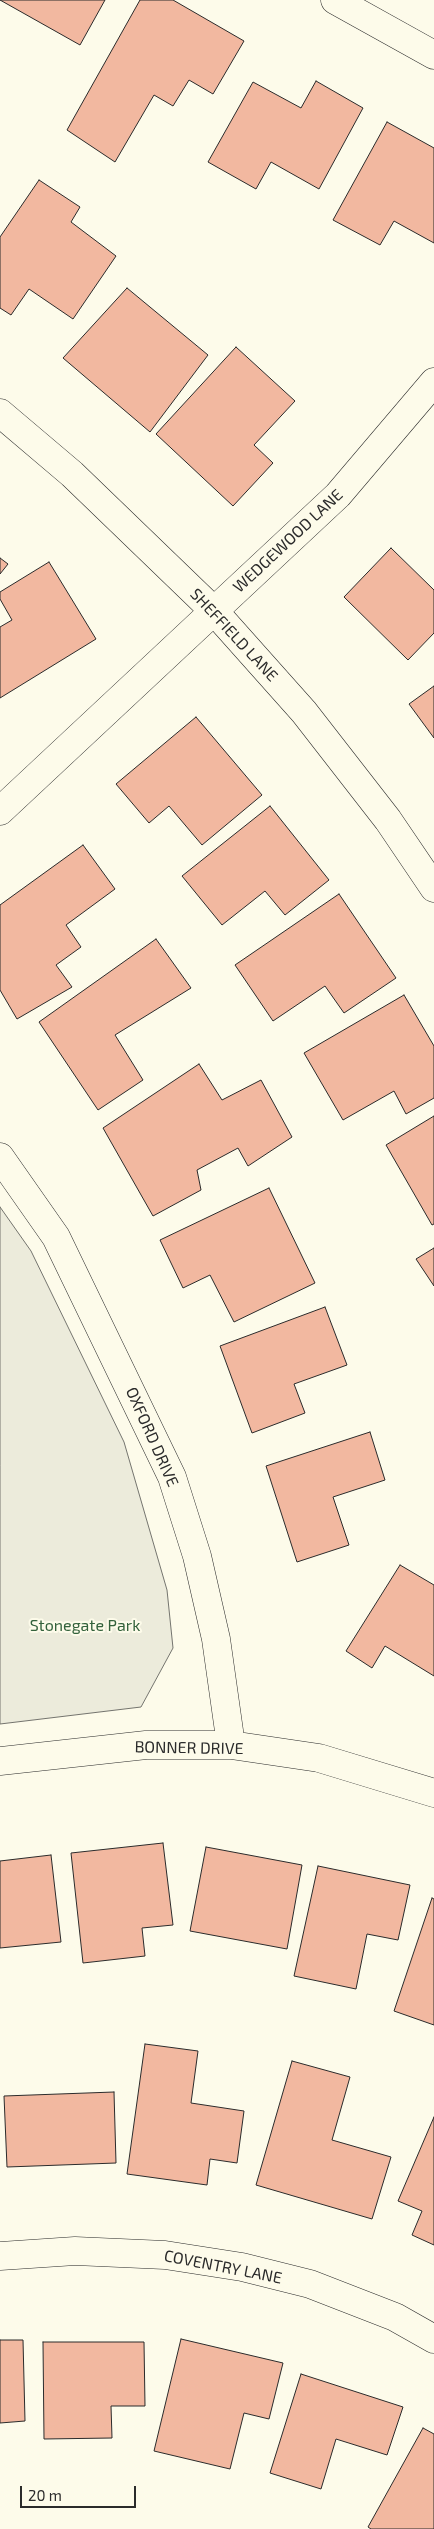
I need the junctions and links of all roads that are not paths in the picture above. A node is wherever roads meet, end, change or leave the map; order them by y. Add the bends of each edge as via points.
1 (335, 0) edge
2 (434, 55) edge
3 (434, 382) edge
4 (0, 414) edge
5 (214, 611) junction
6 (0, 811) edge
7 (434, 888) edge
8 (0, 1157) edge
9 (231, 1745) junction
10 (0, 1761) edge
11 (434, 1792) edge
12 (0, 2256) edge
13 (434, 2339) edge

1 - 2 street
3 - 5 street, WEDGEWOOD LANE via 338,495
4 - 5 street, SHEFFIELD LANE via 72,474
5 - 6 street, WEDGEWOOD LANE
5 - 7 street, SHEFFIELD LANE via 304,712 388,820
8 - 9 street, OXFORD DRIVE via 56,1237 172,1477 197,1556 216,1639
9 - 10 street, BONNER DRIVE via 146,1745
9 - 11 street, BONNER DRIVE via 319,1758
12 - 13 street, COVENTRY LANE via 75,2251 165,2255 242,2267 310,2284 395,2317

